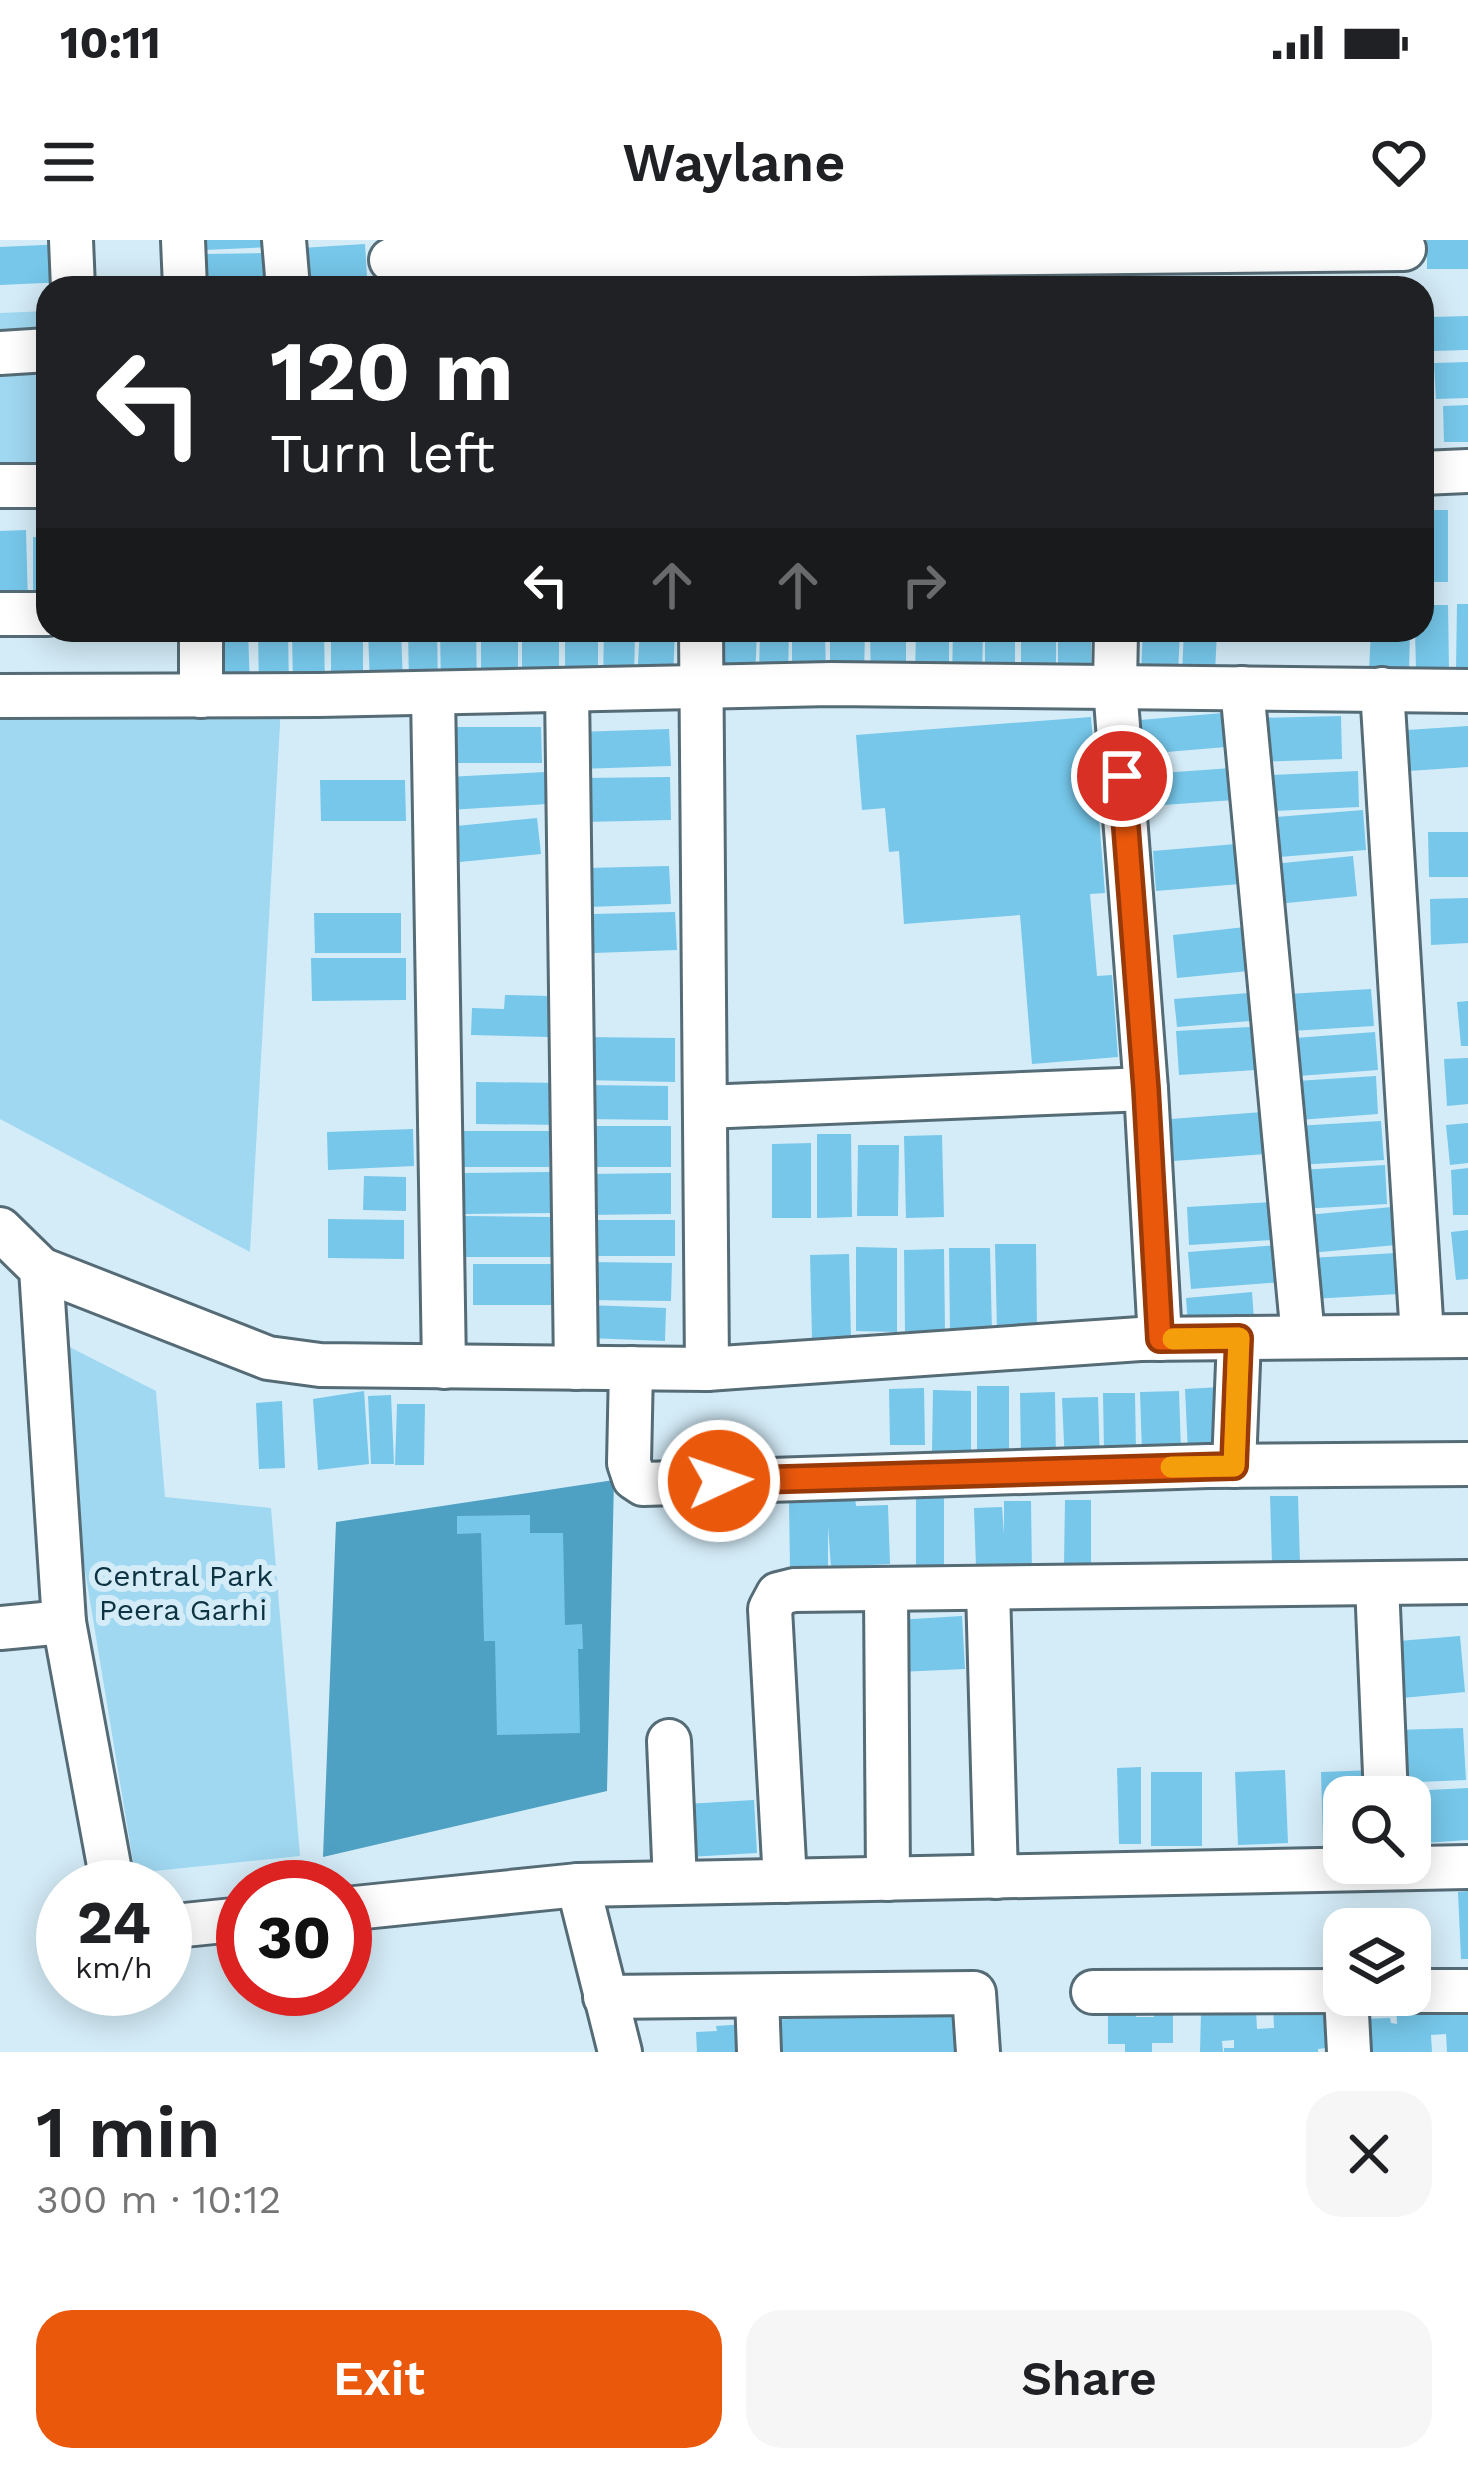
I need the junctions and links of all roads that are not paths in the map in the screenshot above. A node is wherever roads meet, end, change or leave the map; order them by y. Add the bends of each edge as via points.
1 (71, 240) edge
2 (182, 240) edge
3 (284, 240) edge
4 (1137, 245) edge
5 (1404, 259) edge
6 (391, 262) edge
7 (1044, 271) edge
8 (778, 272) edge
9 (72, 276) edge
10 (184, 276) edge
11 (287, 276) edge
12 (36, 351) edge
13 (0, 353) edge
14 (1468, 471) edge
15 (1434, 472) edge
16 (36, 485) edge
17 (0, 486) edge
18 (0, 614) edge
19 (36, 614) edge
20 (201, 642) edge
21 (701, 642) edge
22 (1116, 642) edge
23 (701, 687) junction
24 (1115, 687) junction
25 (1242, 688) junction
26 (1382, 689) junction
27 (567, 690) junction
28 (1468, 691) edge
29 (433, 693) junction
30 (0, 696) edge
31 (201, 696) junction
32 (1146, 1089) junction
33 (705, 1107) junction
34 (0, 1229) edge
35 (41, 1269) junction
36 (1422, 1336) junction
37 (1468, 1336) edge
38 (1303, 1337) junction
39 (1239, 1338) junction
40 (1160, 1339) junction
41 (443, 1366) junction
42 (576, 1368) junction
43 (631, 1369) junction
44 (707, 1370) junction
45 (1468, 1464) edge
46 (1234, 1466) junction
47 (1468, 1582) edge
48 (1377, 1584) junction
49 (988, 1589) junction
50 (886, 1591) junction
51 (64, 1622) junction
52 (0, 1628) edge
53 (669, 1741) dead end
54 (1385, 1776) edge
55 (108, 1860) edge
56 (1431, 1867) edge
57 (1468, 1867) edge
58 (1323, 1868) edge
59 (996, 1876) junction
60 (888, 1879) junction
61 (785, 1881) junction
62 (675, 1883) junction
63 (578, 1885) junction
64 (372, 1906) edge
65 (1431, 1991) edge
66 (1468, 1991) edge
67 (1093, 1992) dead end
68 (1323, 1993) edge
69 (757, 1996) junction
70 (605, 1997) junction
71 (1347, 2016) edge
72 (620, 2052) edge
73 (759, 2052) edge
74 (977, 2052) edge
75 (1349, 2052) edge

1 - 9 street
2 - 10 street
3 - 11 street
4 - 5 street
4 - 7 street
6 - 8 street
7 - 8 street
12 - 13 street
14 - 15 street
16 - 17 street
18 - 19 street
20 - 31 street
21 - 23 street
22 - 24 street
23 - 24 street
23 - 27 street
23 - 33 street
24 - 25 street
24 - 32 street
25 - 26 street
25 - 38 street
26 - 28 street
26 - 36 street
27 - 29 street
27 - 42 street
29 - 31 street
29 - 41 street
30 - 31 street
32 - 33 street
32 - 40 street
33 - 44 street
34 - 35 street
35 - 41 street via 268,1358
35 - 51 street
36 - 37 street
36 - 38 street
38 - 39 street
39 - 40 street
39 - 46 street
40 - 44 street
41 - 42 street
42 - 43 street
43 - 44 street
43 - 46 street via 629,1463 643,1484
45 - 46 street
47 - 48 street
48 - 49 street
48 - 54 street
49 - 50 street
49 - 59 street
50 - 60 street
50 - 61 street via 794,1590 778,1594 770,1609
51 - 52 street
51 - 55 street
53 - 62 street
56 - 57 street
58 - 59 street
59 - 60 street
60 - 61 street
61 - 62 street
62 - 63 street
63 - 64 street
63 - 70 street
65 - 66 street
67 - 68 street
69 - 70 street
69 - 73 street
69 - 74 street via 974,1994
70 - 72 street
71 - 75 street

